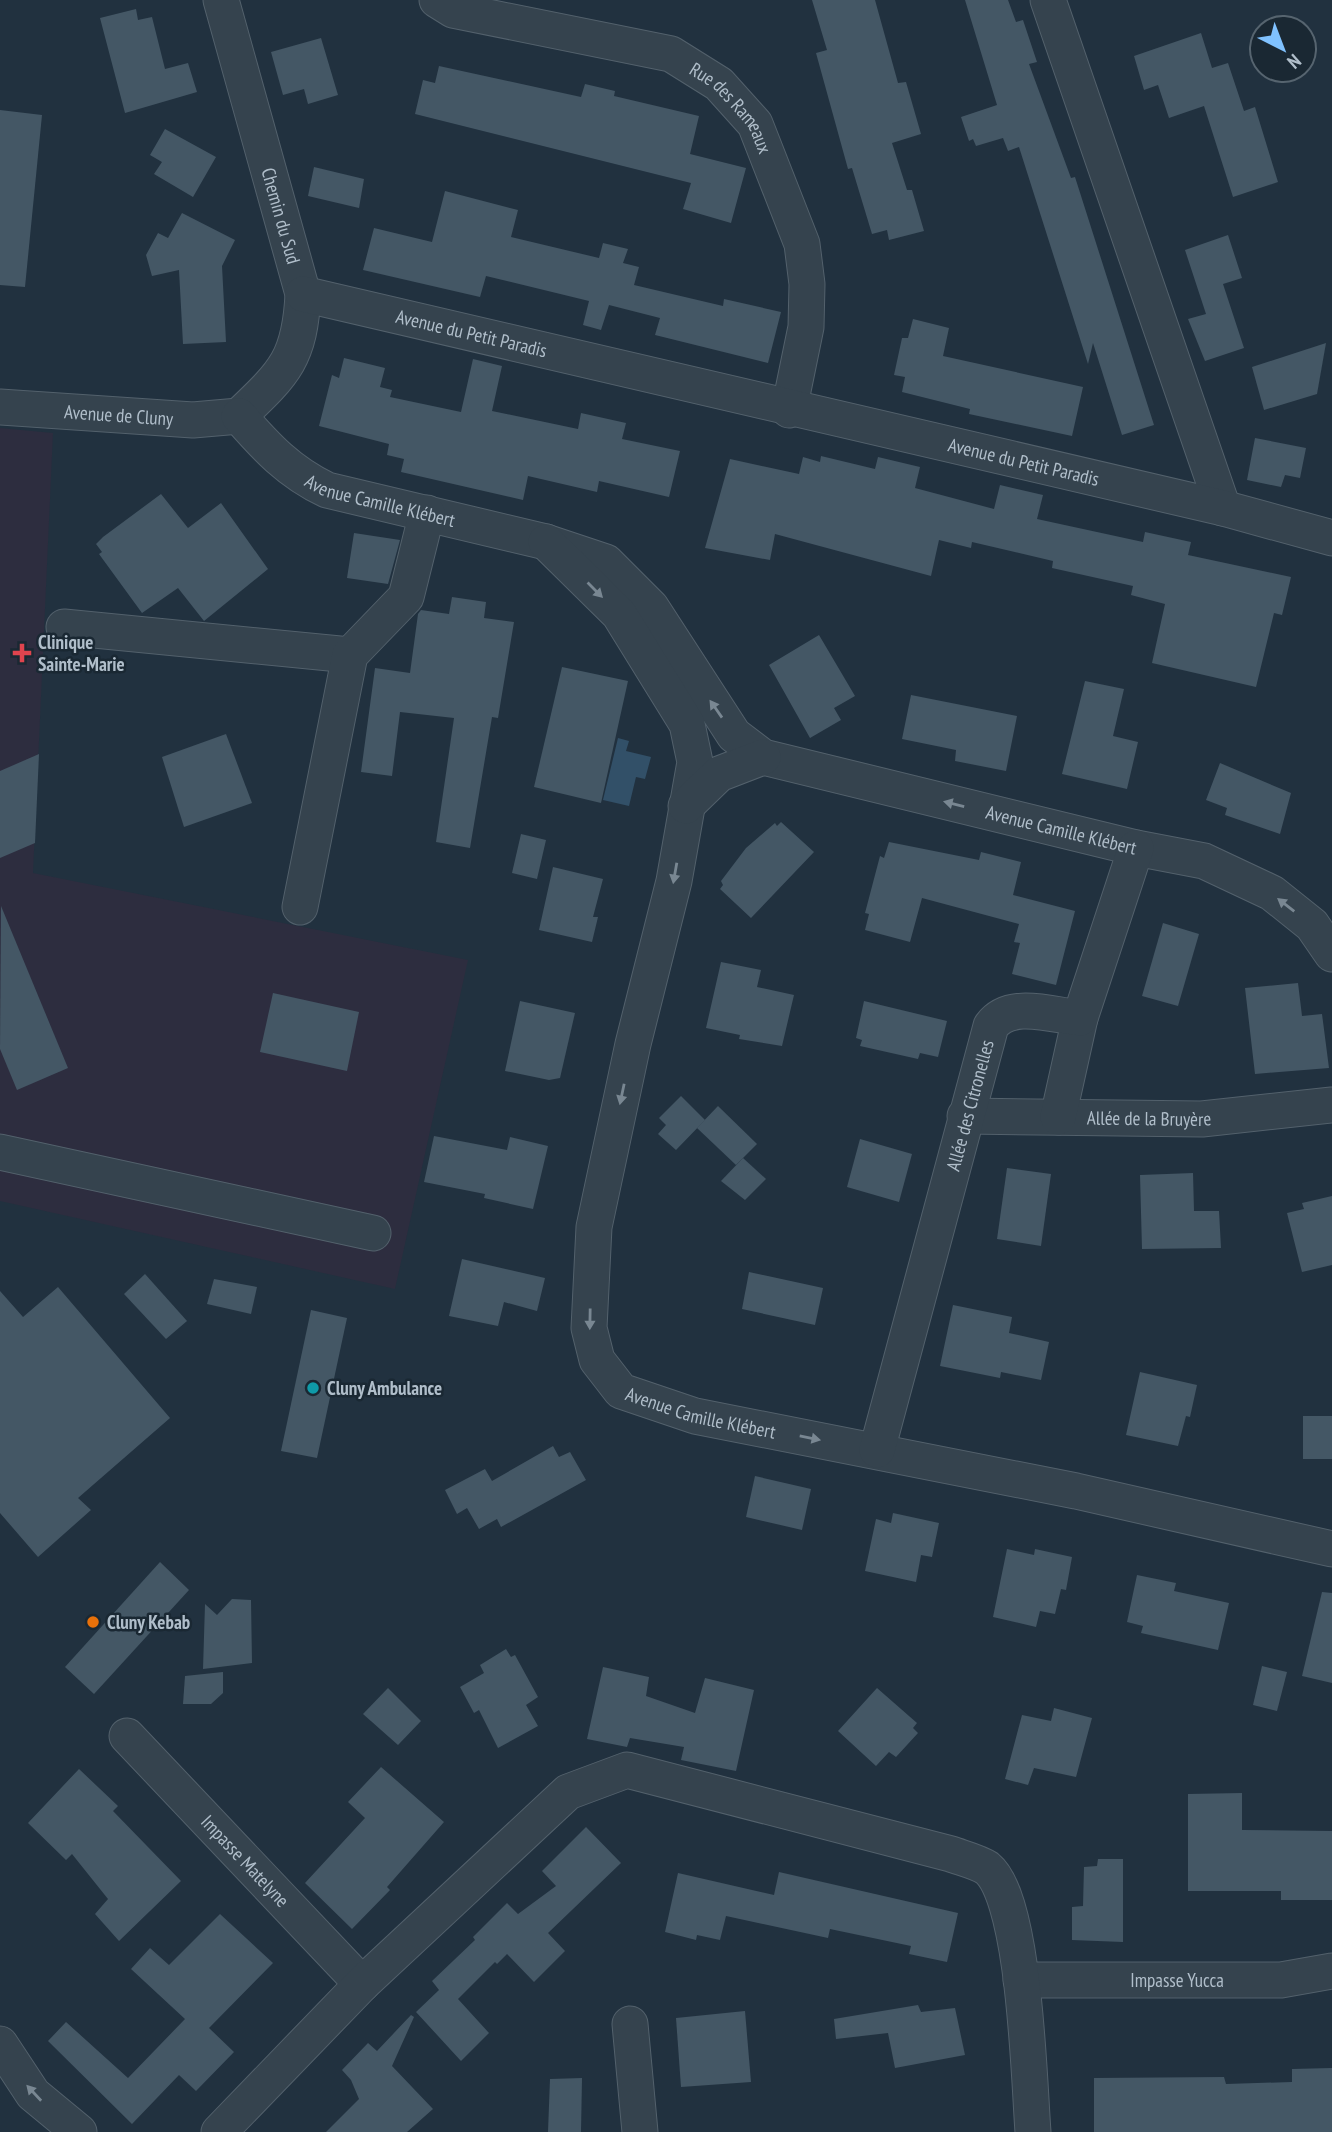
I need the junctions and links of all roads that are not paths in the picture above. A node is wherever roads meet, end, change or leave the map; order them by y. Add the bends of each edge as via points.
1 (221, 0) edge
2 (436, 0) edge
3 (1048, 0) edge
4 (303, 294) junction
5 (0, 407) edge
6 (789, 410) junction
7 (239, 416) junction
8 (1223, 508) junction
9 (426, 513) junction
10 (1332, 538) edge
11 (547, 542) junction
12 (64, 627) dead end
13 (350, 655) junction
14 (763, 757) junction
15 (686, 806) junction
16 (1136, 848) junction
17 (300, 907) dead end
18 (1332, 954) edge
19 (1080, 1018) junction
20 (1332, 1105) edge
21 (965, 1116) junction
22 (1058, 1117) junction
23 (0, 1152) edge
24 (373, 1233) dead end
25 (877, 1450) junction
26 (1332, 1549) edge
27 (127, 1736) dead end
28 (1332, 1971) edge
29 (1021, 1980) junction
30 (362, 1984) junction
31 (630, 2024) dead end
32 (0, 2044) edge
33 (79, 2132) edge
34 (219, 2132) edge
35 (640, 2132) edge
36 (1033, 2132) edge

1 - 4 street, Chemin du Sud
2 - 6 street, Rue des Rameaux via 453,10 671,54 719,84 755,124 802,244 807,284 806,327
3 - 8 street
4 - 6 street, Avenue du Petit Paradis
4 - 7 street, Chemin du Sud via 296,349 272,385
5 - 7 street, Avenue de Cluny via 193,420
6 - 8 street, Avenue du Petit Paradis
7 - 9 street, Avenue Camille Klébert via 301,478 327,490
8 - 10 street, Avenue du Petit Paradis
9 - 11 street, Avenue Camille Klébert
9 - 13 street via 406,597
14 -> 11 street, Avenue Camille Klébert via 734,735 651,607 606,562
11 -> 15 street, Avenue Camille Klébert via 619,614 687,724 695,762
12 - 13 street
13 - 17 street
14 - 15 street via 719,774
16 -> 14 street, Avenue Camille Klébert
15 -> 25 street, Avenue Camille Klébert via 674,881 594,1227 589,1328 597,1360 621,1391 695,1416
18 -> 16 street, Avenue Camille Klébert via 1312,925 1272,894 1204,861
16 - 19 street
19 - 21 street, Allée des Citronelles via 1013,1010 999,1015 991,1026
19 - 22 street
20 - 22 street, Allée de la Bruyère via 1202,1119
21 - 22 street, Allée de la Bruyère
21 - 25 street, Allée des Citronelles
23 - 24 street
25 - 26 street, Avenue Camille Klébert
27 - 30 street, Impasse Matelyne
28 - 29 street, Impasse Yucca via 1282,1980
29 - 30 street via 1006,1902 987,1869 951,1854 627,1770 568,1791
29 - 36 street
30 - 34 street
31 - 35 street
33 -> 32 street via 33,2094

